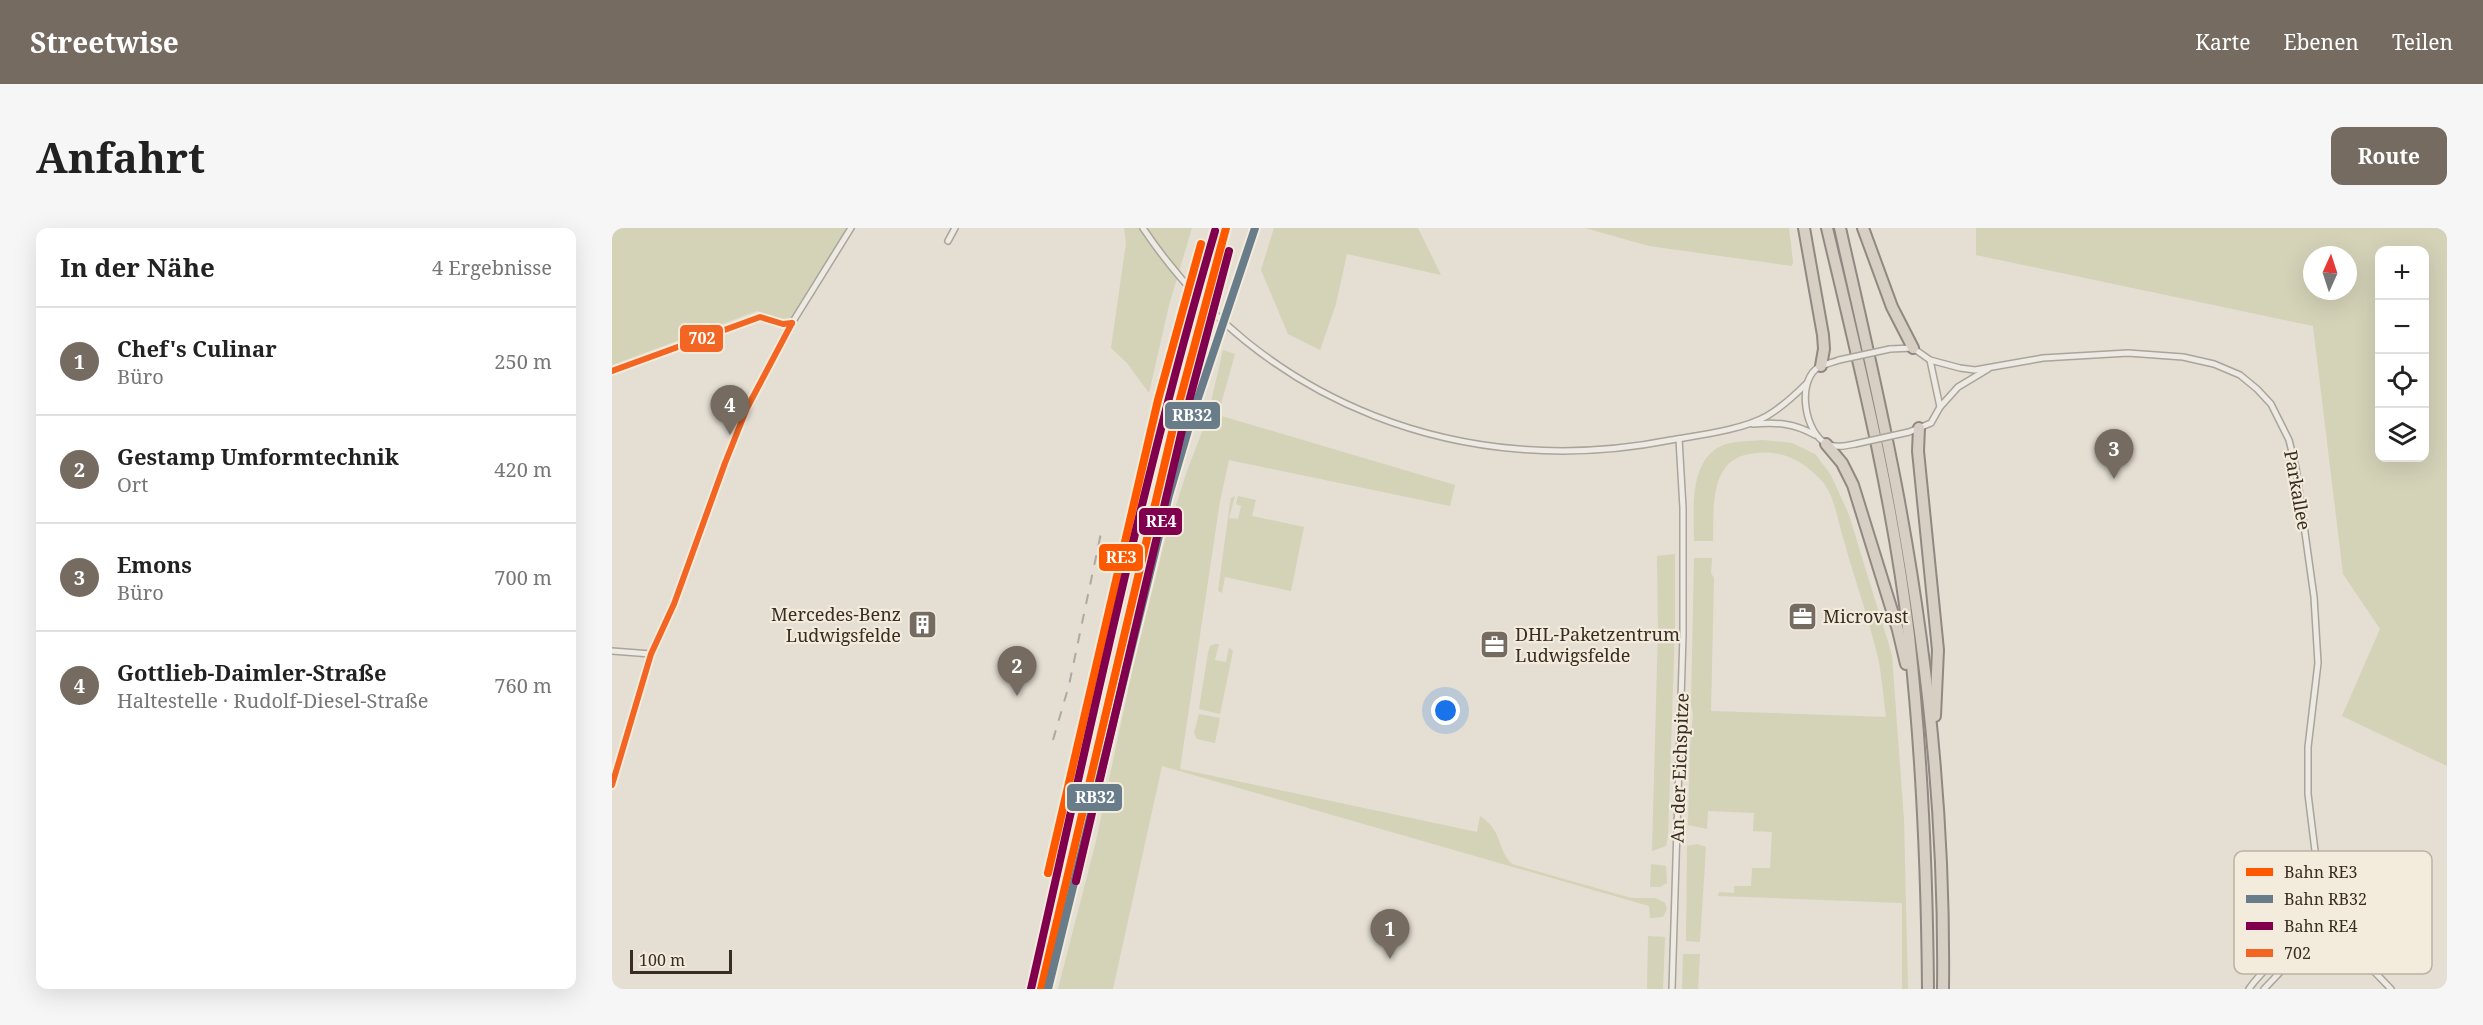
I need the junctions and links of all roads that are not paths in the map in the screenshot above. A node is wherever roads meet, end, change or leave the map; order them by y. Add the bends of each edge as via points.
1 (851, 228) edge
2 (955, 228) edge
3 (1143, 228) edge
4 (1804, 228) edge
5 (1827, 228) edge
6 (1840, 228) edge
7 (1863, 228) edge
8 (948, 241) dead end
9 (792, 322) junction
10 (1913, 348) junction
11 (1930, 360) junction
12 (1821, 366) junction
13 (1990, 368) junction
14 (612, 371) edge
15 (1806, 384) junction
16 (1940, 406) junction
17 (1745, 424) junction
18 (1914, 430) junction
19 (1815, 435) junction
20 (1679, 439) junction
21 (1826, 444) junction
22 (612, 651) edge
23 (651, 654) junction
24 (1916, 721) junction
25 (1933, 740) junction
26 (612, 785) edge
27 (2315, 851) edge
28 (2263, 974) edge
29 (2278, 974) edge
30 (2376, 974) edge
31 (1672, 989) edge
32 (1928, 989) edge
33 (1943, 989) edge
34 (2249, 989) edge
35 (2264, 989) edge
36 (2391, 989) edge

1 - 9 street
2 - 8 street
3 - 20 street via 1198,297 1280,366 1341,401 1408,428 1514,450 1613,450
4 - 12 highway via 1823,335
5 - 24 highway via 1882,471 1904,597
6 - 25 highway via 1900,507
7 - 10 highway via 1892,307
9 - 14 street via 783,324 760,317
9 - 23 street via 747,408 674,604
10 - 11 street
10 - 12 street, bridge via 1890,349
11 - 13 street via 1960,368
11 - 16 street
12 - 15 street
13 - 16 street via 1958,387
13 - 27 street, Parkallee via 2052,357 2128,353 2183,357 2240,375 2271,404 2289,440 2296,468 2317,617 2317,681 2307,779
15 - 17 street via 1766,417
15 - 19 street via 1804,395
16 - 18 street via 1931,423
17 - 19 street via 1785,423
17 - 20 street
18 - 21 street, bridge via 1855,444
18 - 25 highway via 1938,650
19 - 21 street
20 - 31 street, An der Eichspitze via 1683,635
21 - 24 highway via 1853,485 1898,630
22 - 23 street
23 - 26 street
24 - 32 highway via 1926,854
25 - 33 highway via 1941,864
28 - 34 street, Parkallee
29 - 35 street
30 - 36 street

